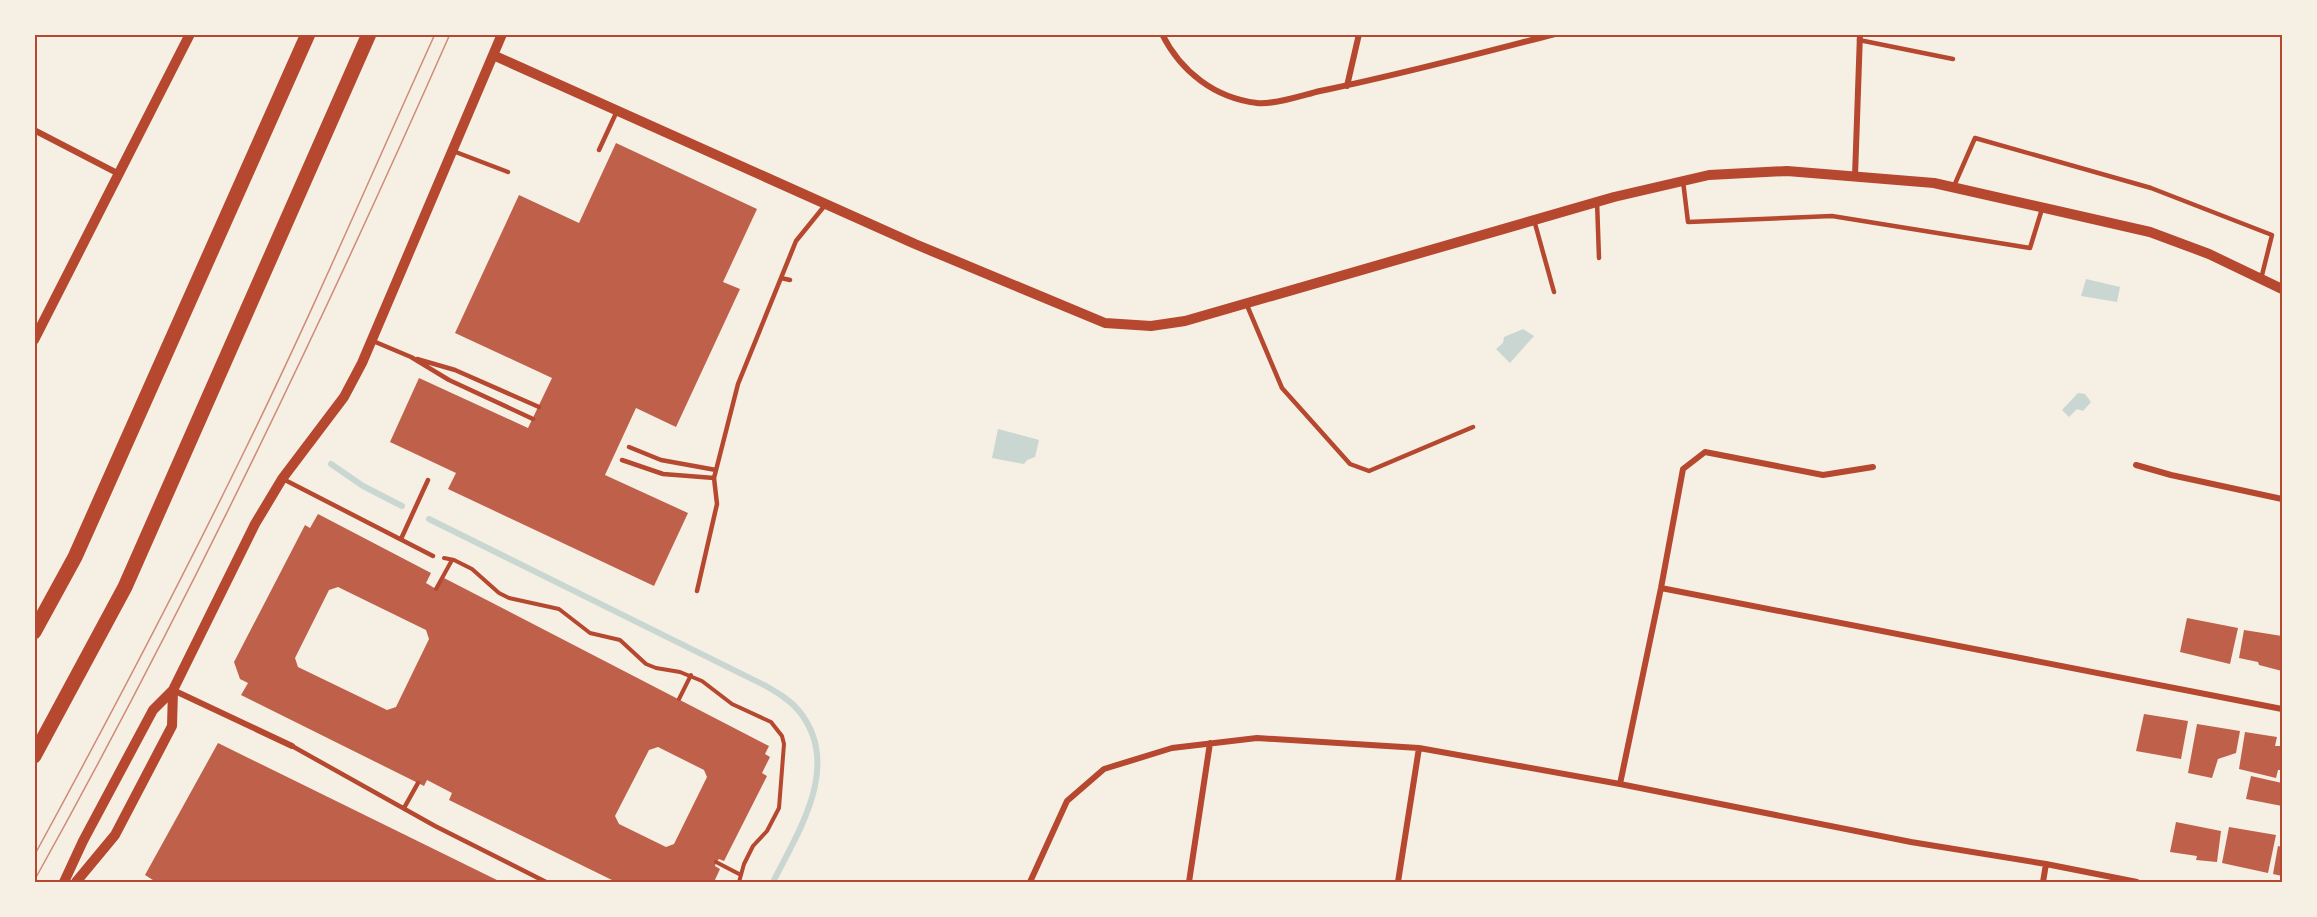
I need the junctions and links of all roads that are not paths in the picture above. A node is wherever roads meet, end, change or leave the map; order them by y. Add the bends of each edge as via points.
1 (190, 34) edge
2 (308, 34) edge
3 (369, 34) edge
4 (502, 34) edge
5 (1162, 34) edge
6 (1359, 34) edge
7 (1555, 34) edge
8 (1860, 37) edge
9 (493, 55) junction
10 (1953, 59) dead end
11 (1347, 86) junction
12 (618, 111) junction
13 (34, 130) edge
14 (599, 150) dead end
15 (453, 151) junction
16 (508, 172) dead end
17 (118, 174) junction
18 (1855, 176) junction
19 (1683, 181) junction
20 (1954, 188) junction
21 (1597, 201) junction
22 (826, 204) junction
23 (2042, 207) junction
24 (1534, 220) junction
25 (1599, 258) dead end
26 (781, 278) junction
27 (2261, 279) junction
28 (790, 280) dead end
29 (2283, 289) edge
30 (1554, 292) dead end
31 (1246, 303) junction
32 (34, 340) edge
33 (373, 341) junction
34 (411, 357) junction
35 (539, 407) dead end
36 (533, 419) dead end
37 (1473, 427) dead end
38 (628, 447) dead end
39 (622, 460) dead end
40 (2136, 465) dead end
41 (1873, 467) dead end
42 (716, 470) junction
43 (714, 478) junction
44 (282, 479) junction
45 (428, 480) dead end
46 (2283, 499) edge
47 (401, 539) junction
48 (433, 556) road end
49 (1661, 588) junction
50 (697, 591) dead end
51 (34, 632) edge
52 (173, 690) junction
53 (2283, 709) edge
54 (1210, 743) junction
55 (292, 746) joint
56 (1419, 748) junction
57 (34, 756) edge
58 (418, 783) dead end
59 (1620, 784) junction
60 (404, 808) junction
61 (2046, 864) junction
62 (64, 882) edge
63 (76, 882) edge
64 (546, 882) edge
65 (1030, 882) edge
66 (1189, 882) edge
67 (1398, 882) edge
68 (2043, 882) edge
69 (2137, 882) edge

1 - 17 street
2 - 51 highway via 75,557
3 - 57 highway via 124,587
4 - 9 street
5 - 11 street via 1191,73 1211,88 1244,100 1261,103
6 - 11 street
7 - 11 street
8 - 10 lane
8 - 18 street
9 - 12 street
9 - 15 street
12 - 14 lane
12 - 22 street
13 - 17 street
15 - 16 lane
15 - 33 street
17 - 32 street
18 - 19 street via 1787,171
18 - 20 street
19 - 21 street
19 - 23 lane via 1688,222 1832,216 2030,248
20 - 23 street
20 - 27 lane via 1976,138 2151,188 2272,235
21 - 24 street
21 - 25 lane
22 - 26 lane via 796,241
22 - 31 street via 1105,322 1151,326 1185,321
23 - 27 street via 2150,232
24 - 30 lane
24 - 31 street
26 - 28 lane
26 - 42 lane via 738,384
27 - 29 street
31 - 37 lane via 1282,388 1350,464 1369,471
33 - 34 lane
33 - 44 street via 344,397
34 - 35 lane via 455,370
34 - 36 lane via 449,380
38 - 42 lane via 661,460
39 - 43 lane via 663,474
40 - 46 street
41 - 49 street via 1823,475 1705,452 1683,469
42 - 43 lane
43 - 50 lane via 717,504
44 - 47 lane
44 - 52 street via 255,524
45 - 47 lane
47 - 48 lane
49 - 53 street
49 - 59 street
52 - 55 street
52 - 62 street via 153,710
52 - 63 street via 172,726 115,835
54 - 56 street via 1257,738
54 - 65 street via 1172,748 1104,769 1067,801
54 - 66 street
55 - 60 lane
56 - 59 street
56 - 67 street
58 - 60 lane
59 - 61 street via 1911,842
60 - 64 lane
61 - 68 street
61 - 69 street

